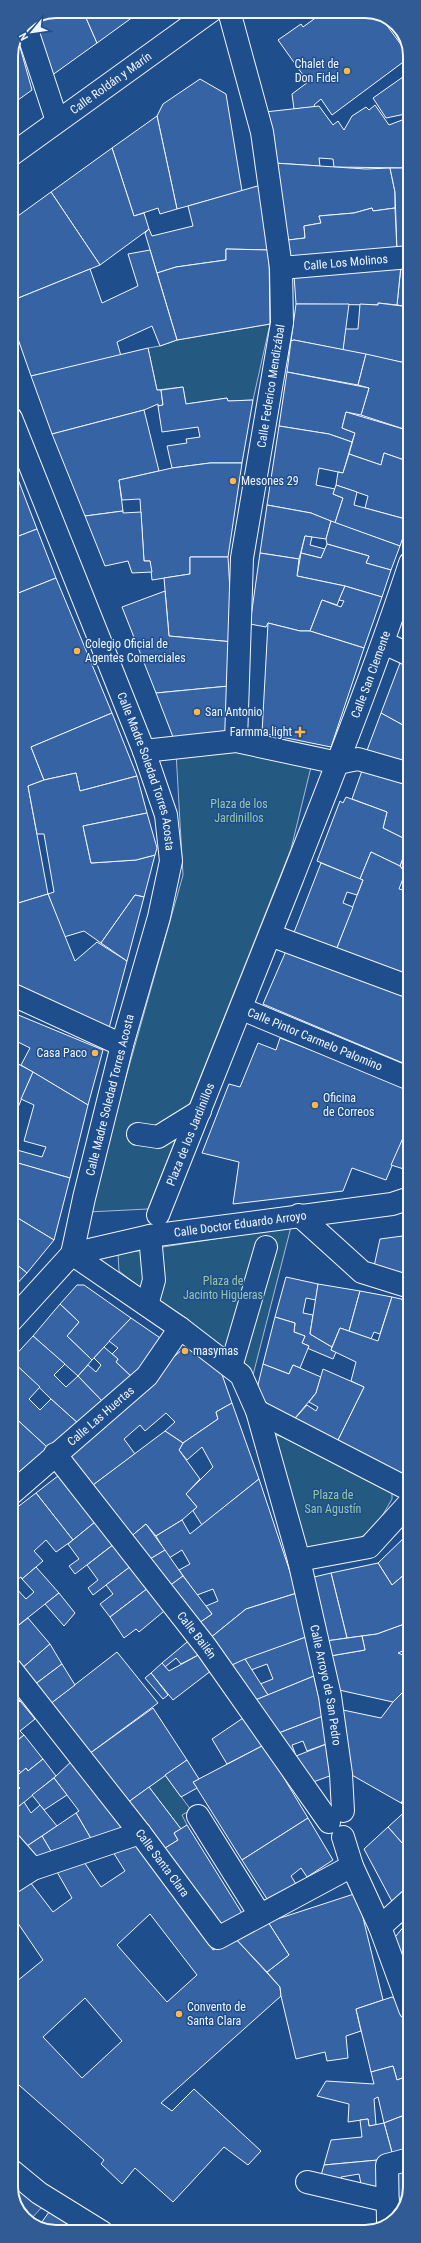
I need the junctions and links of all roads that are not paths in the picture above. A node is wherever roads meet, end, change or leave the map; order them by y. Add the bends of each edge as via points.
1 (201, 18) edge
2 (231, 18) edge
3 (27, 31) edge
4 (57, 121) junction
5 (18, 150) edge
6 (403, 258) edge
7 (281, 268) junction
8 (18, 436) edge
9 (403, 585) edge
10 (384, 643) junction
11 (403, 652) edge
12 (236, 741) junction
13 (144, 751) junction
14 (338, 763) junction
15 (403, 772) edge
16 (270, 935) junction
17 (403, 984) edge
18 (18, 997) edge
19 (242, 1009) junction
20 (122, 1046) junction
21 (403, 1076) edge
22 (200, 1111) junction
23 (138, 1134) dead end
24 (403, 1200) edge
25 (158, 1215) dead end
26 (299, 1215) junction
27 (150, 1236) junction
28 (266, 1246) dead end
29 (72, 1254) junction
30 (403, 1285) edge
31 (147, 1305) junction
32 (18, 1312) edge
33 (180, 1328) junction
34 (231, 1367) junction
35 (257, 1411) junction
36 (55, 1454) junction
37 (403, 1486) edge
38 (18, 1488) edge
39 (403, 1510) edge
40 (299, 1560) junction
41 (18, 1678) edge
42 (198, 1816) dead end
43 (338, 1823) junction
44 (140, 1833) junction
45 (18, 1852) edge
46 (352, 1866) junction
47 (33, 1869) junction
48 (18, 1879) edge
49 (403, 1906) edge
50 (260, 1915) junction
51 (380, 1927) junction
52 (403, 1990) edge
53 (403, 2161) edge
54 (18, 2176) edge
55 (307, 2182) dead end
56 (388, 2201) junction
57 (388, 2217) edge
58 (91, 2225) edge

1 - 4 street, Calle Roldán y Marín
2 - 7 street, Calle Federico Mendizábal via 262,132
3 - 4 street
4 - 5 street, Calle Roldán y Marín
6 - 7 street, Calle Los Molinos
7 - 12 street, Calle Federico Mendizábal via 282,323 242,558
8 - 13 street, Calle Madre Soledad Torres Acosta
9 - 10 street, Calle San Clemente
10 - 11 street
10 - 14 street, Calle San Clemente
12 - 13 street
12 - 14 street
13 - 20 street, Calle Madre Soledad Torres Acosta via 166,815 171,861 159,917
14 - 15 street via 358,759
14 - 16 street, Plaza de los Jardinillos
16 - 17 street
16 - 19 street, Plaza de los Jardinillos
18 - 20 street
19 - 21 street, Calle Pintor Carmelo Palomino
19 - 22 street, Plaza de los Jardinillos
20 - 29 street, Calle Madre Soledad Torres Acosta
22 - 23 street via 158,1137
22 - 25 street, Plaza de los Jardinillos
24 - 26 street, Calle Doctor Eduardo Arroyo via 392,1204
26 - 27 street, Calle Doctor Eduardo Arroyo
26 - 30 street via 362,1272
27 - 29 street, Calle Doctor Eduardo Arroyo
27 - 31 street via 154,1280
28 - 34 street
29 - 31 street, Calle Arroyo de San Pedro
29 - 32 street
31 - 33 street, Calle Arroyo de San Pedro
33 - 34 street, Calle Arroyo de San Pedro
33 - 36 street, Calle Las Huertas via 147,1376
34 - 35 street, Calle Arroyo de San Pedro via 241,1374
35 - 37 street
35 - 40 street, Calle Arroyo de San Pedro
36 - 38 street, Calle Las Huertas
36 - 43 street, Calle Bailén via 206,1647
39 - 40 street via 370,1547
40 - 43 street, Calle Arroyo de San Pedro via 330,1696 341,1774
41 - 44 street, Calle Santa Clara
42 - 50 street
43 - 46 street, Calle Arroyo de San Pedro
44 - 47 street
44 - 50 street, Calle Santa Clara via 218,1938
45 - 47 street
46 - 50 street, Calle Santa Clara
46 - 51 street, Calle Arroyo de San Pedro
47 - 48 street
49 - 51 street
51 - 52 street, Calle Arroyo de San Pedro
53 - 56 street via 387,2165
54 - 58 street via 39,2193
55 - 56 street
56 - 57 street

